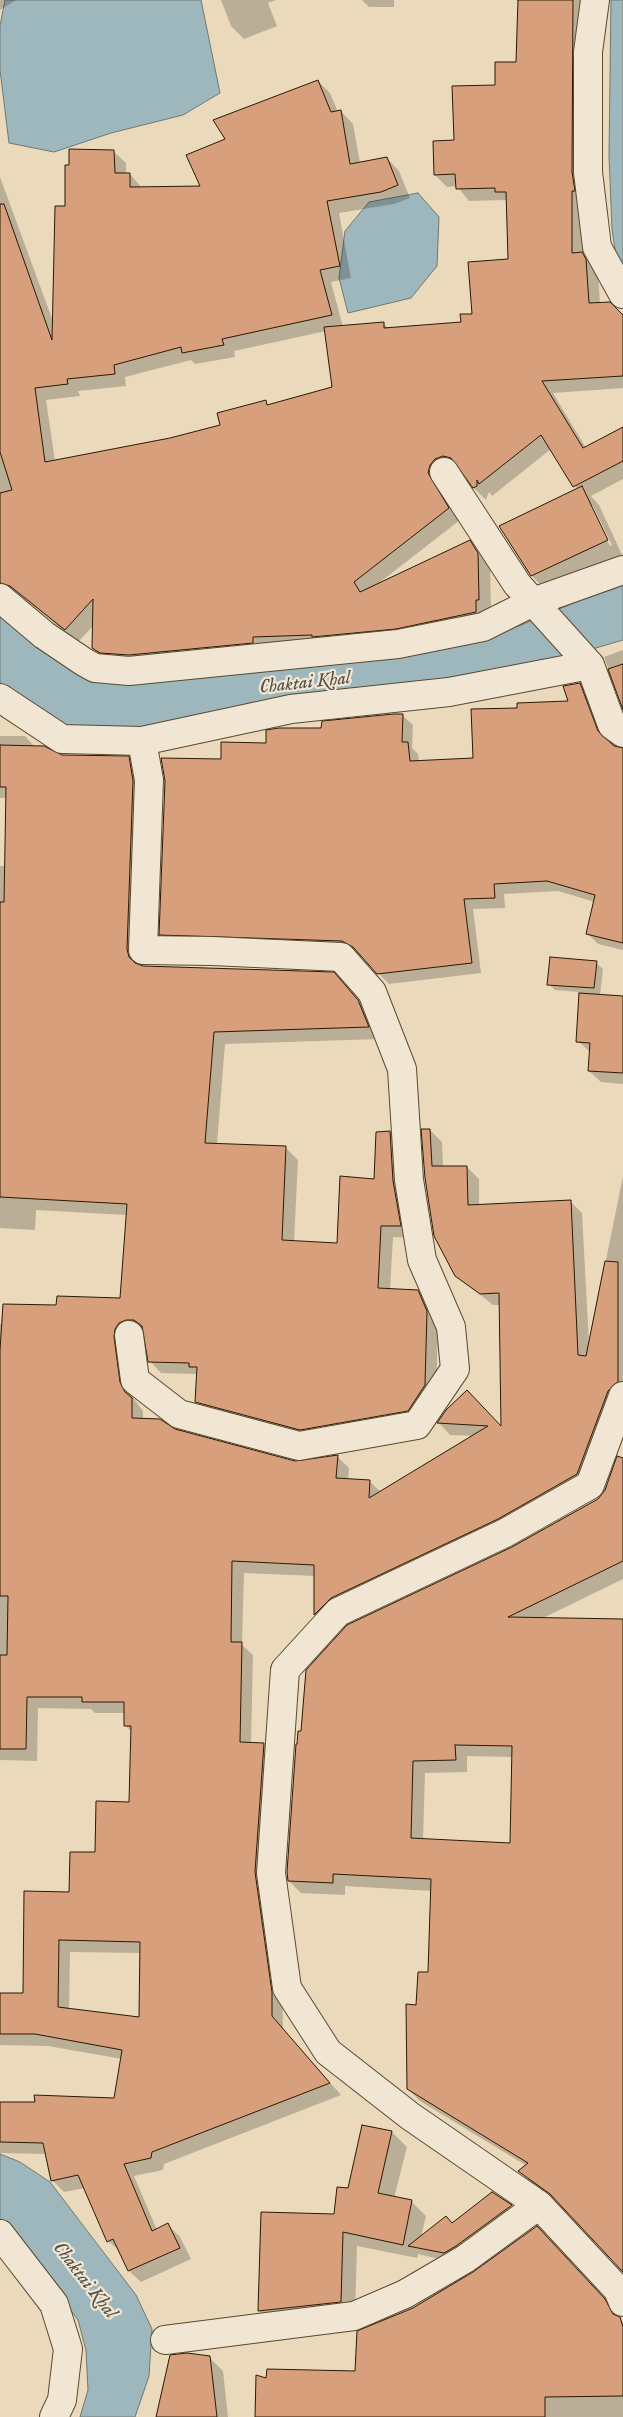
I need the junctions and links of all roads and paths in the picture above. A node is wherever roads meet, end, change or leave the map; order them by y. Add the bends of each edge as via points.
1 (595, 0) edge
2 (623, 294) edge
3 (444, 472) dead end
4 (623, 570) edge
5 (0, 598) edge
6 (538, 607) junction
7 (590, 665) junction
8 (0, 698) edge
9 (623, 733) edge
10 (142, 741) junction
11 (129, 1335) dead end
12 (623, 1396) edge
13 (539, 2205) junction
14 (0, 2234) edge
15 (623, 2302) edge
16 (165, 2340) dead end
17 (54, 2417) edge

1 - 2 street via 588,52 588,172 597,247
3 - 6 street via 517,584
4 - 6 street
5 - 6 street via 44,635 84,662 95,668 129,670 398,644 483,627
6 - 7 street
7 - 9 street via 612,725
7 - 10 street via 449,692 291,709
8 - 10 street via 62,739
10 - 11 street via 149,780 143,950 342,957 372,992 402,1069 409,1180 422,1260 451,1326 455,1369 416,1425 299,1446 179,1414 135,1380
12 - 13 street via 590,1485 505,1533 338,1612 285,1670 271,1873 287,1988 328,2052 410,2116
13 - 15 street via 618,2290
13 - 16 street via 466,2259 405,2294 354,2316
14 - 17 street via 54,2304 68,2349 62,2400

